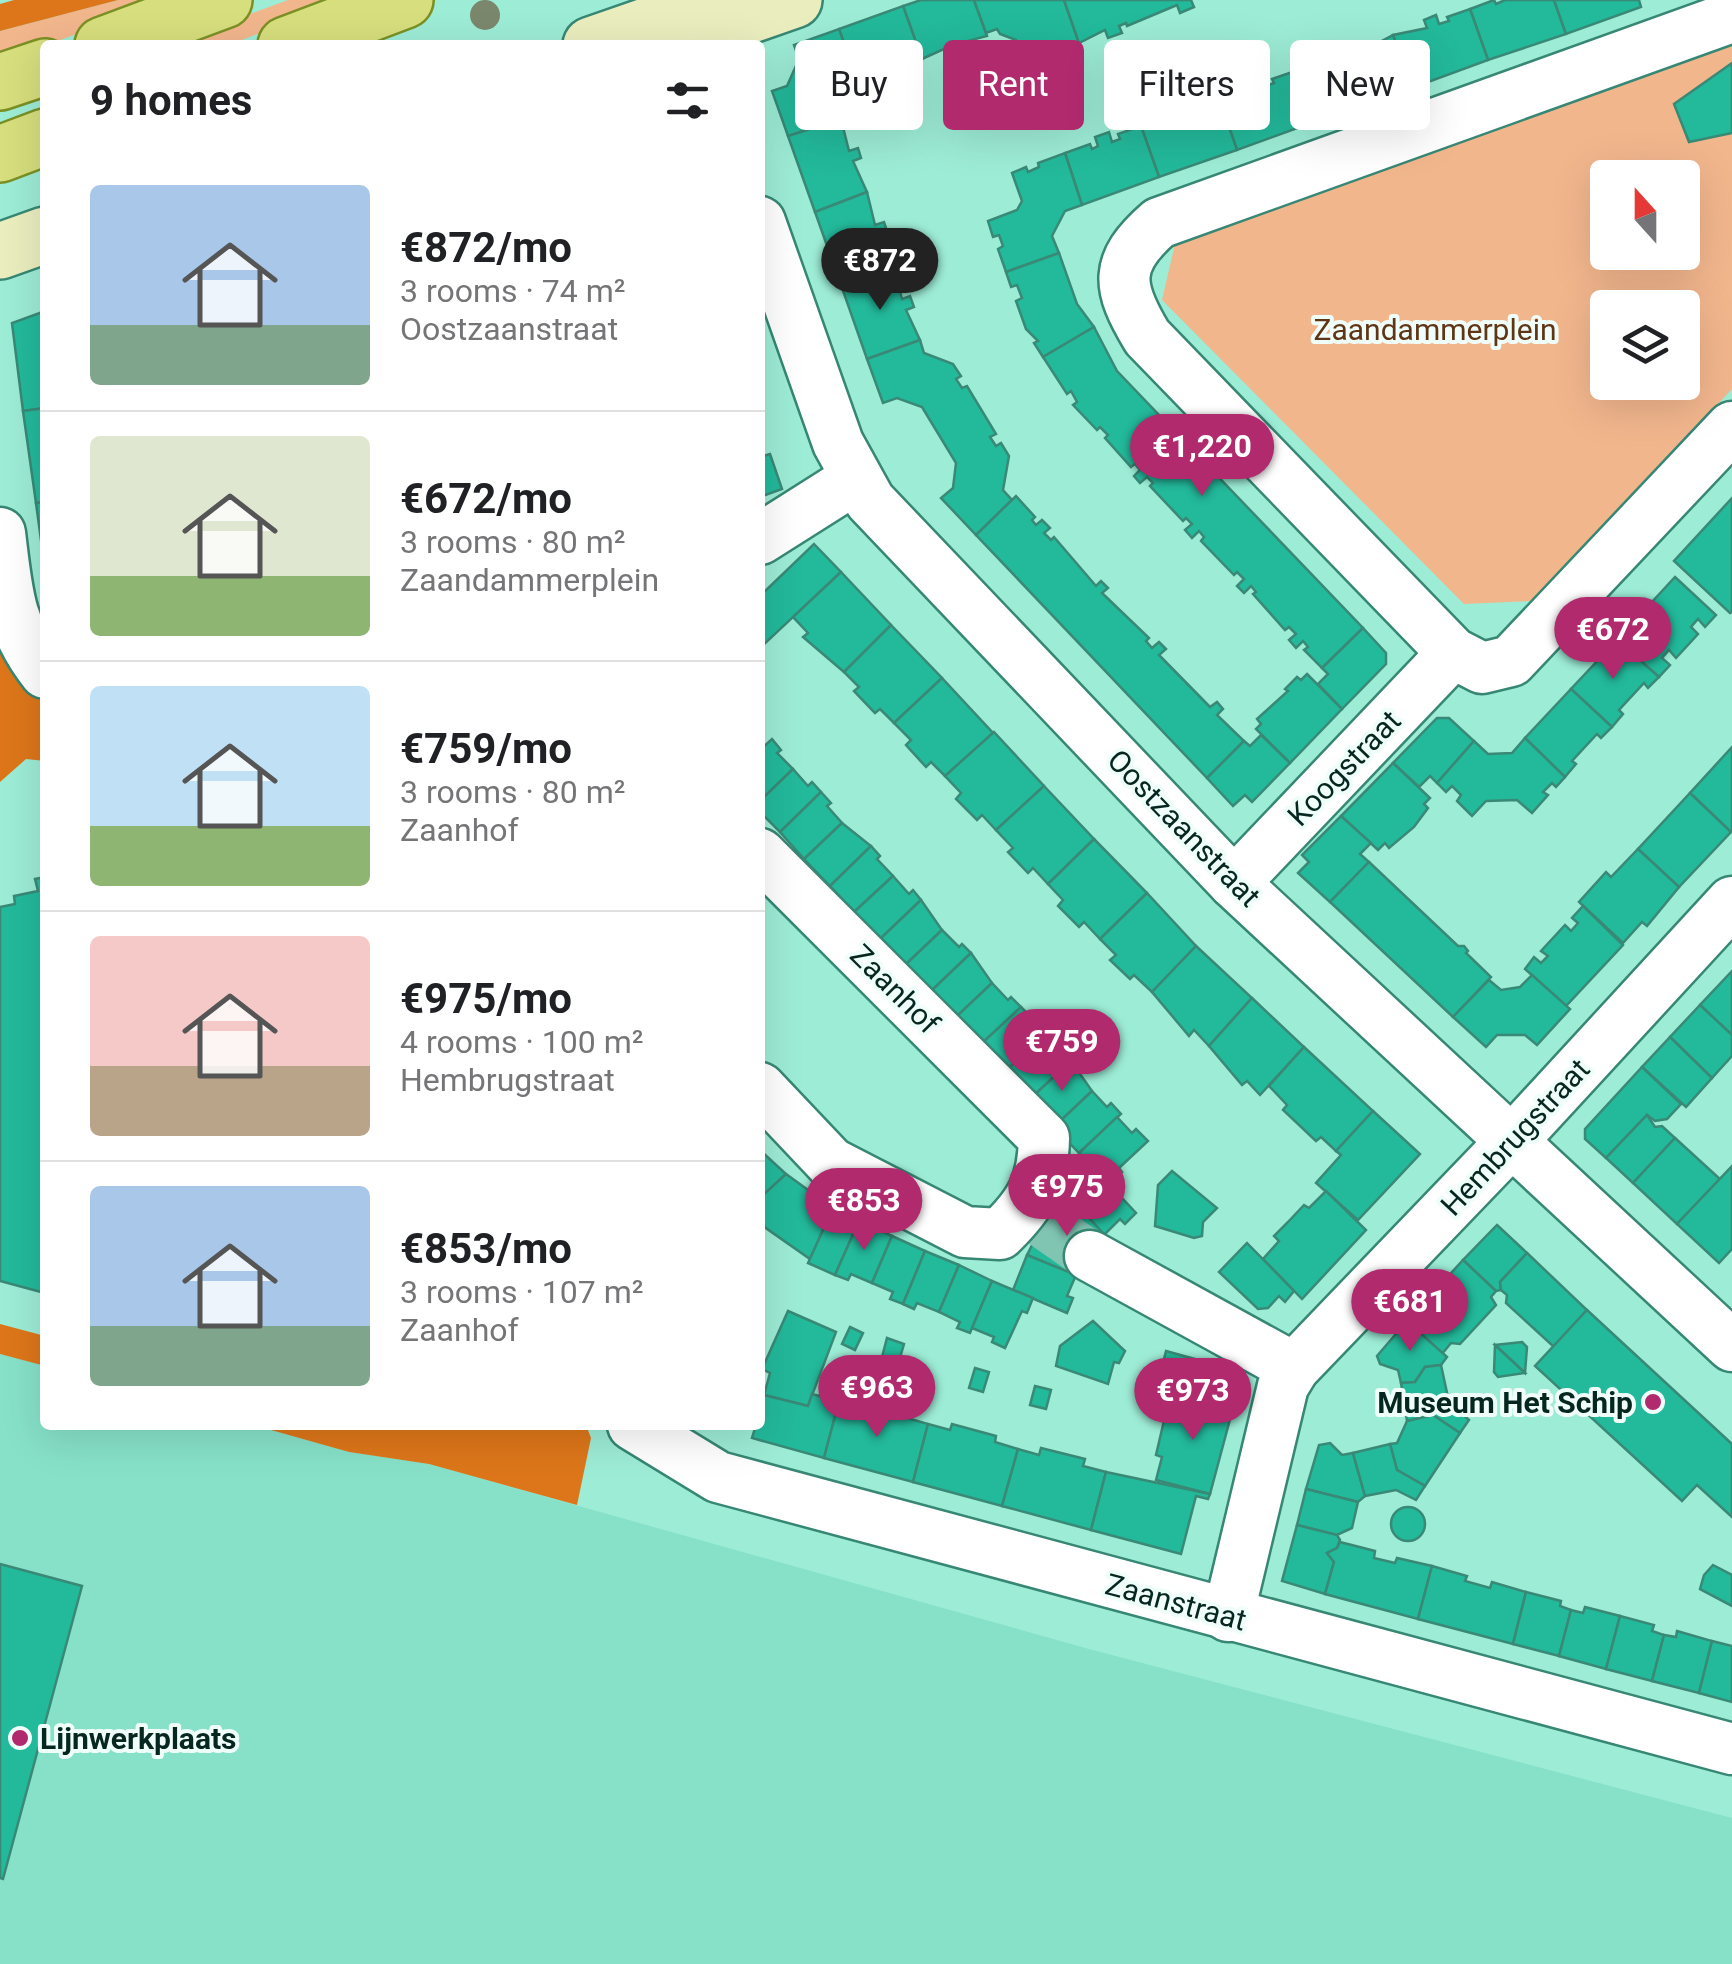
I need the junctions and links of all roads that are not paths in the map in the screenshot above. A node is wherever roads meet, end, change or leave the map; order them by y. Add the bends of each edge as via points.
1 (224, 0) edge
2 (405, 0) edge
3 (794, 0) edge
4 (1732, 18) edge
5 (692, 28) edge
6 (116, 40) edge
7 (299, 40) edge
8 (621, 40) edge
9 (40, 68) edge
10 (0, 82) edge
11 (40, 139) edge
12 (0, 154) edge
13 (765, 236) edge
14 (40, 238) edge
15 (0, 251) edge
16 (40, 268) edge
17 (0, 282) edge
18 (1732, 428) edge
19 (856, 479) junction
20 (0, 533) edge
21 (765, 536) edge
22 (1453, 654) junction
23 (40, 667) edge
24 (765, 859) edge
25 (1234, 882) junction
26 (1732, 902) edge
27 (765, 1093) edge
28 (1511, 1142) junction
29 (1090, 1256) tunnel mouth
30 (1732, 1346) edge
31 (1294, 1368) junction
32 (641, 1430) edge
33 (1228, 1616) junction
34 (1732, 1749) edge

1 - 6 main road
2 - 7 main road
3 - 5 street
4 - 22 street via 1159,223 1137,242 1124,267 1130,309 1147,337
5 - 8 street
9 - 10 main road
11 - 12 main road
13 - 19 street, Oostzaanstraat
14 - 15 street
16 - 17 street
18 - 22 street via 1511,661 1482,668
19 - 21 street
19 - 25 street, Oostzaanstraat
20 - 23 street via 14,625
22 - 25 street, Koogstraat
24 - 27 street, Zaanhof via 1044,1138 1034,1216 1000,1234 965,1232 831,1163
25 - 28 street, Oostzaanstraat
26 - 28 street, Hembrugstraat
28 - 30 street, Oostzaanstraat
28 - 31 street, Hembrugstraat
29 - 31 street
31 - 33 street, Hembrugstraat via 1283,1386
32 - 33 street, Zaanstraat via 718,1477
33 - 34 street, Zaanstraat

